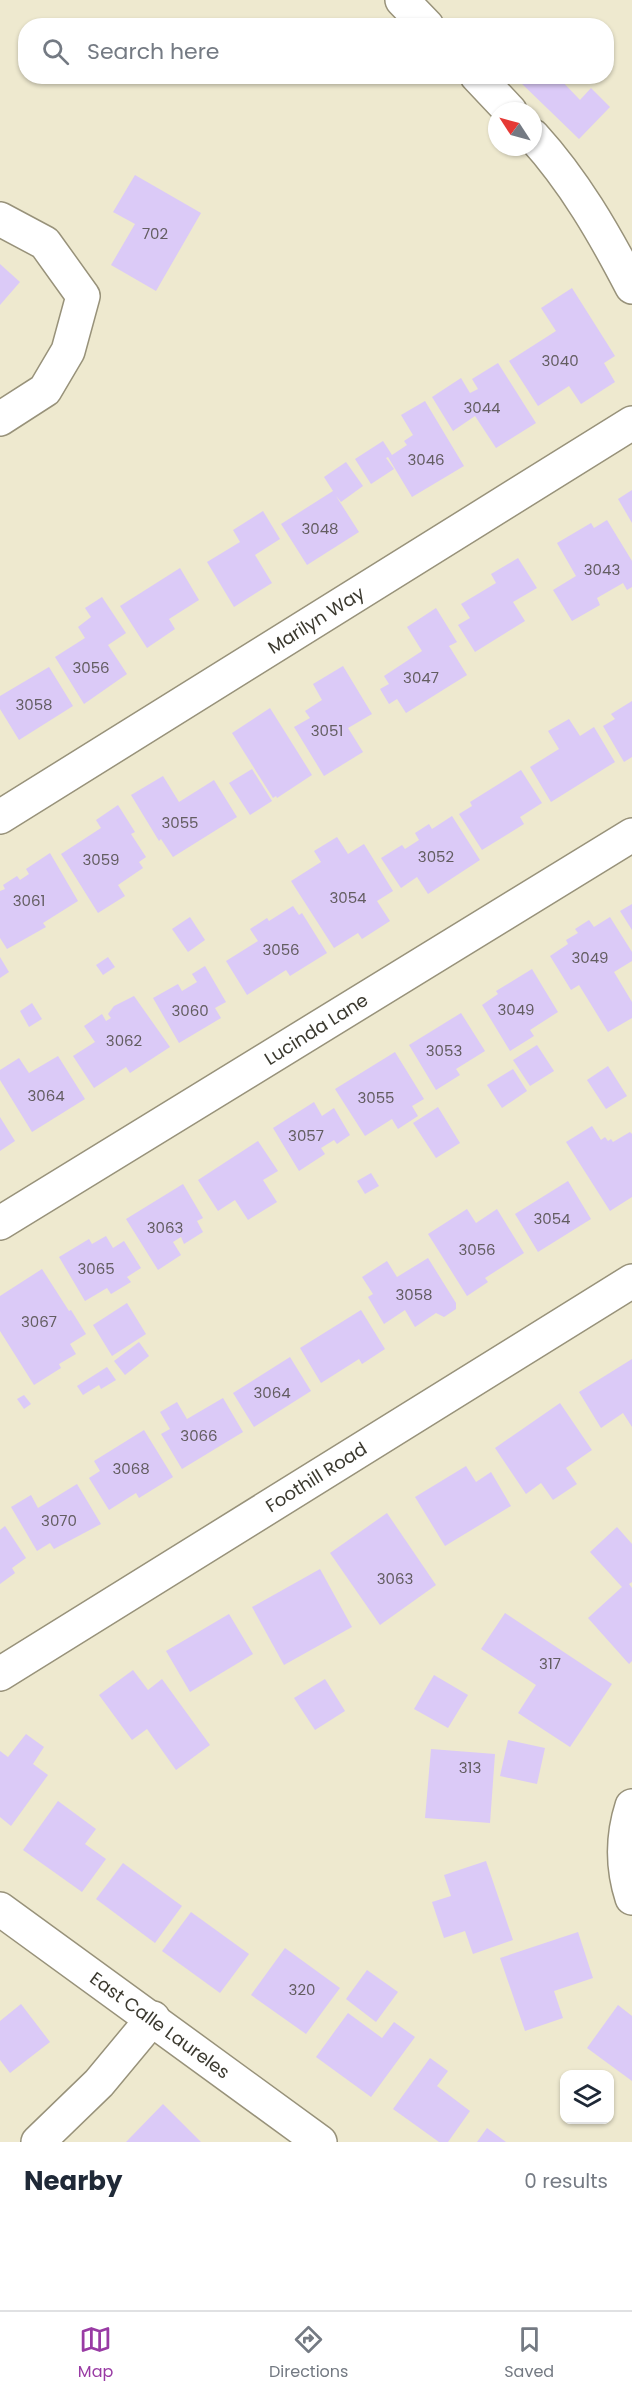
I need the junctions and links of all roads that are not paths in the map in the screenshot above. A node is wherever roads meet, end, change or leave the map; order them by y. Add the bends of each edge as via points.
1 (402, 0) edge
2 (419, 18) edge
3 (485, 84) edge
4 (502, 102) edge
5 (542, 146) edge
6 (0, 219) edge
7 (632, 287) edge
8 (0, 419) edge
9 (632, 423) edge
10 (0, 817) edge
11 (632, 835) edge
12 (0, 1223) edge
13 (632, 1281) edge
14 (0, 1674) edge
15 (632, 1806) edge
16 (632, 1898) edge
17 (0, 1908) edge
18 (153, 2018) junction
19 (39, 2142) edge
20 (320, 2142) edge

1 - 2 street
3 - 4 street
5 - 7 street via 560,165 609,242
6 - 8 street via 45,243 83,296 68,351 45,390
9 - 10 street, Marilyn Way
11 - 12 street, Lucinda Lane
13 - 14 street, Foothill Road
15 - 16 street via 624,1853
17 - 18 street, East Calle Laureles
18 - 19 street via 99,2083
18 - 20 street, East Calle Laureles

